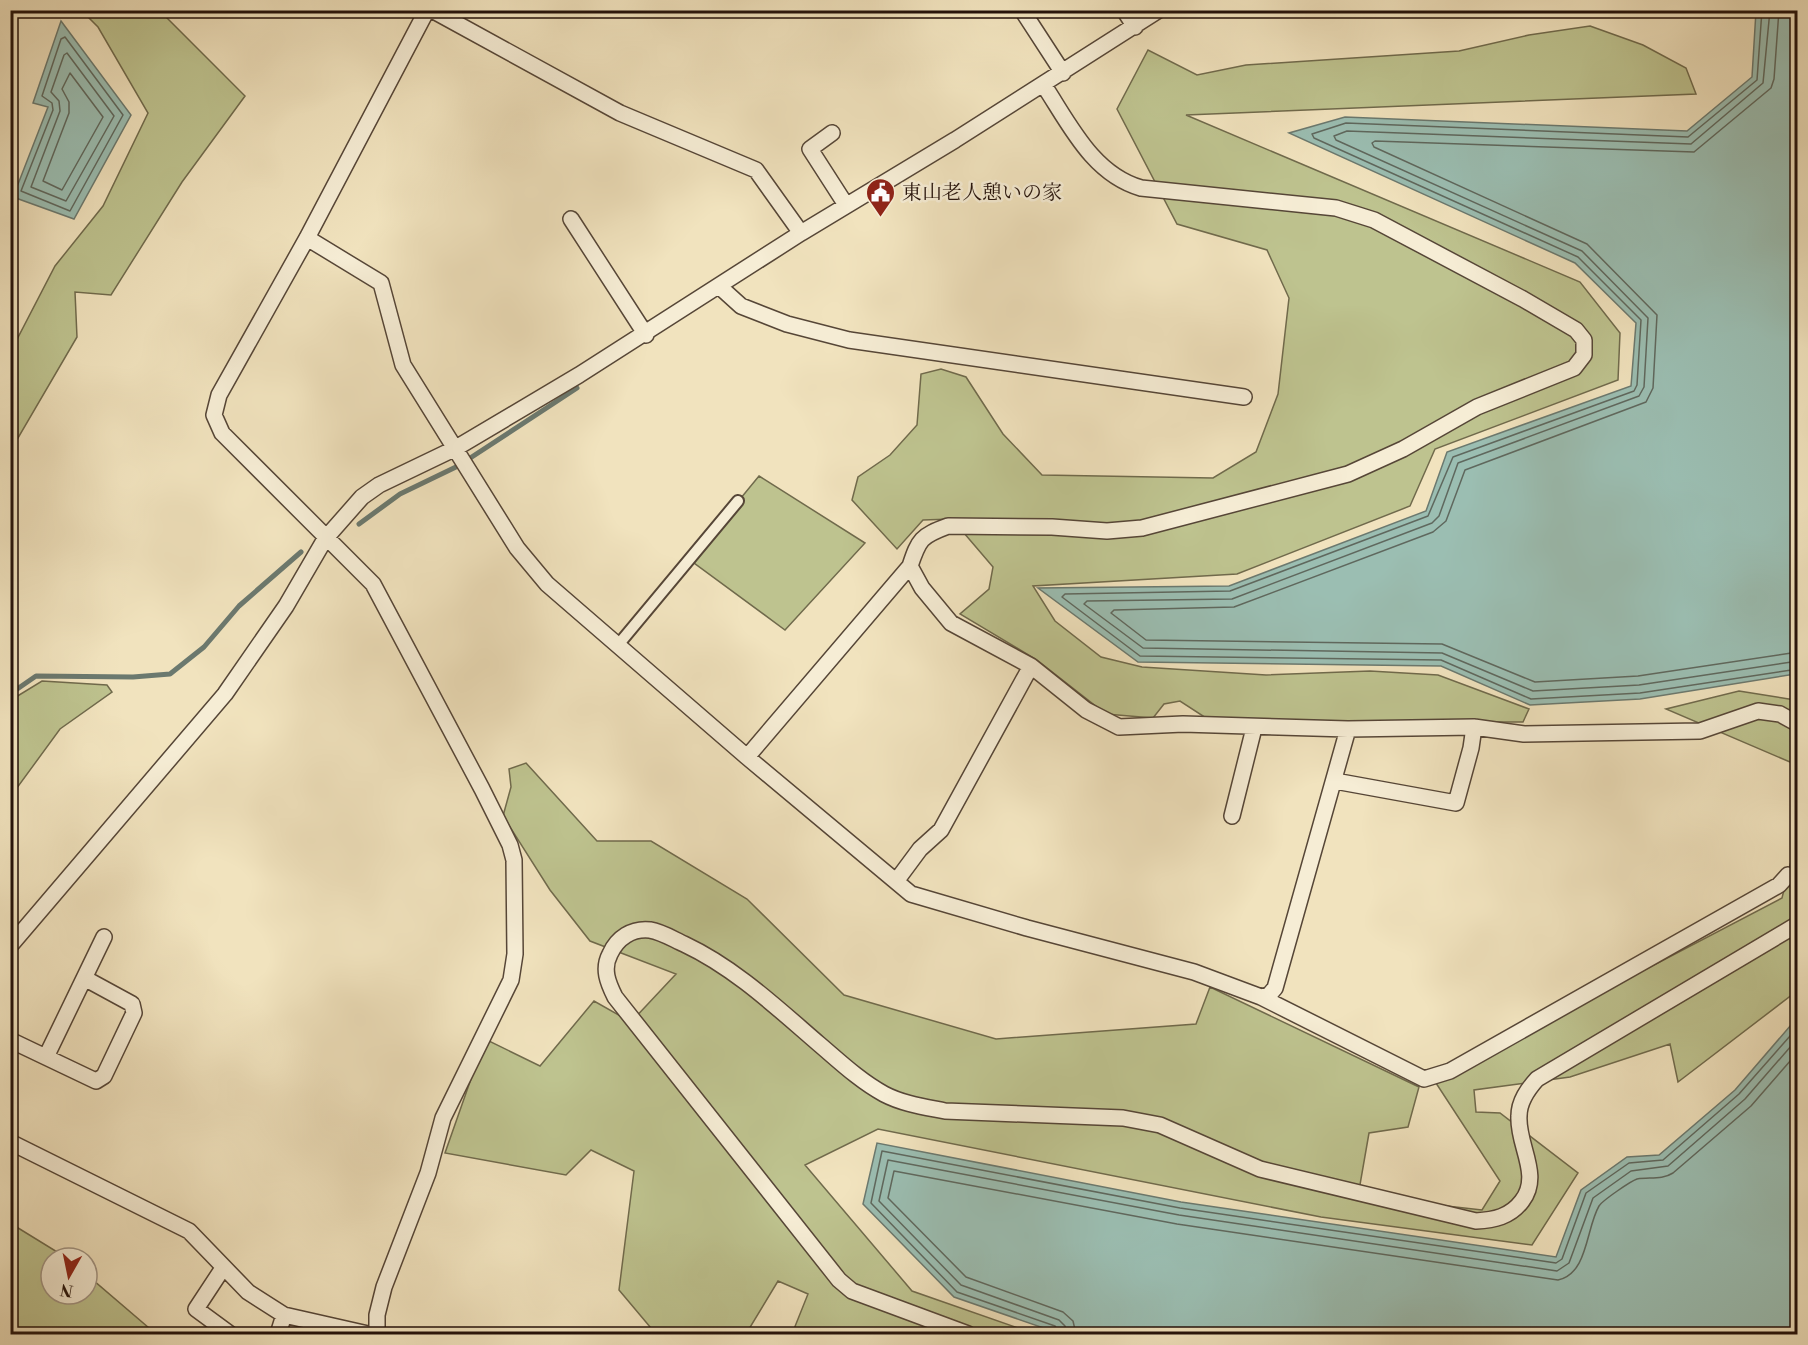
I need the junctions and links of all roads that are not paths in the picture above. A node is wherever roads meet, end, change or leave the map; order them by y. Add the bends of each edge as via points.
1 (427, 10) edge
2 (432, 10) edge
3 (1022, 10) edge
4 (1124, 10) edge
5 (1159, 10) edge
6 (1134, 27) junction
7 (1063, 73) junction
8 (1043, 84) junction
9 (832, 133) dead end
10 (846, 205) junction
11 (571, 219) dead end
12 (801, 233) junction
13 (307, 238) junction
14 (720, 287) junction
15 (646, 335) junction
16 (1244, 397) dead end
17 (456, 448) junction
18 (738, 501) dead end
19 (325, 539) junction
20 (910, 566) junction
21 (618, 645) junction
22 (1031, 666) junction
23 (1797, 724) edge
24 (1474, 727) junction
25 (1254, 728) junction
26 (1348, 729) junction
27 (747, 758) junction
28 (1335, 781) junction
29 (1232, 816) dead end
30 (1788, 875) dead end
31 (897, 880) junction
32 (1797, 924) edge
33 (104, 938) dead end
34 (10, 946) edge
35 (86, 979) junction
36 (1261, 997) junction
37 (10, 1040) edge
38 (46, 1058) junction
39 (10, 1142) edge
40 (223, 1268) junction
41 (284, 1316) junction
42 (962, 1334) edge
43 (230, 1335) edge
44 (278, 1335) edge
45 (368, 1335) edge
46 (377, 1335) edge

1 - 13 street
2 - 12 street via 620,113 756,170
3 - 7 street
4 - 6 street
5 - 6 street
6 - 7 street
7 - 8 street
8 - 10 street
8 - 20 street via 1100,166 1126,184 1336,208 1374,220 1576,330 1584,340 1584,355 1574,368 1477,407 1403,449 1348,474 1142,528 1107,531 948,526 918,542
9 - 10 street via 810,149
10 - 12 street
11 - 15 street
12 - 14 street
13 - 17 street via 381,283 403,364
13 - 19 street via 219,395 214,416 222,433
14 - 15 street
14 - 16 street via 741,306 787,324 849,340
15 - 17 street
17 - 19 street via 378,485 362,497
17 - 21 street via 517,548 547,585
18 - 21 street
19 - 34 street via 286,606 225,694
19 - 46 street via 381,595 482,789 514,860 515,954 511,980 443,1118 428,1173 384,1287
20 - 22 street via 922,588 951,623
20 - 27 street
21 - 27 street
22 - 25 street via 1086,710 1119,727 1183,724
22 - 31 street via 941,830 920,849
23 - 24 street via 1780,714 1758,711 1700,731 1524,734
24 - 26 street
24 - 28 street via 1456,803
25 - 26 street
25 - 29 street
26 - 28 street
27 - 31 street
28 - 36 street via 1275,988
30 - 36 street via 1779,885 1438,1077 1418,1077
31 - 36 street via 911,894 1194,972
32 - 42 street via 1537,1079 1522,1099 1519,1116 1530,1176 1527,1194 1504,1216 1476,1221 1260,1169 1160,1125 1123,1118 956,1112 918,1106 884,1094 850,1070 751,985 701,952 648,930 636,931 616,942 606,969 615,997 839,1280 852,1291
33 - 35 street
35 - 38 street
35 - 38 street via 132,1004 134,1012 104,1076 96,1082
37 - 38 street
39 - 40 street via 189,1231
40 - 41 street via 248,1292
40 - 43 street via 196,1310
41 - 44 street
41 - 45 street

